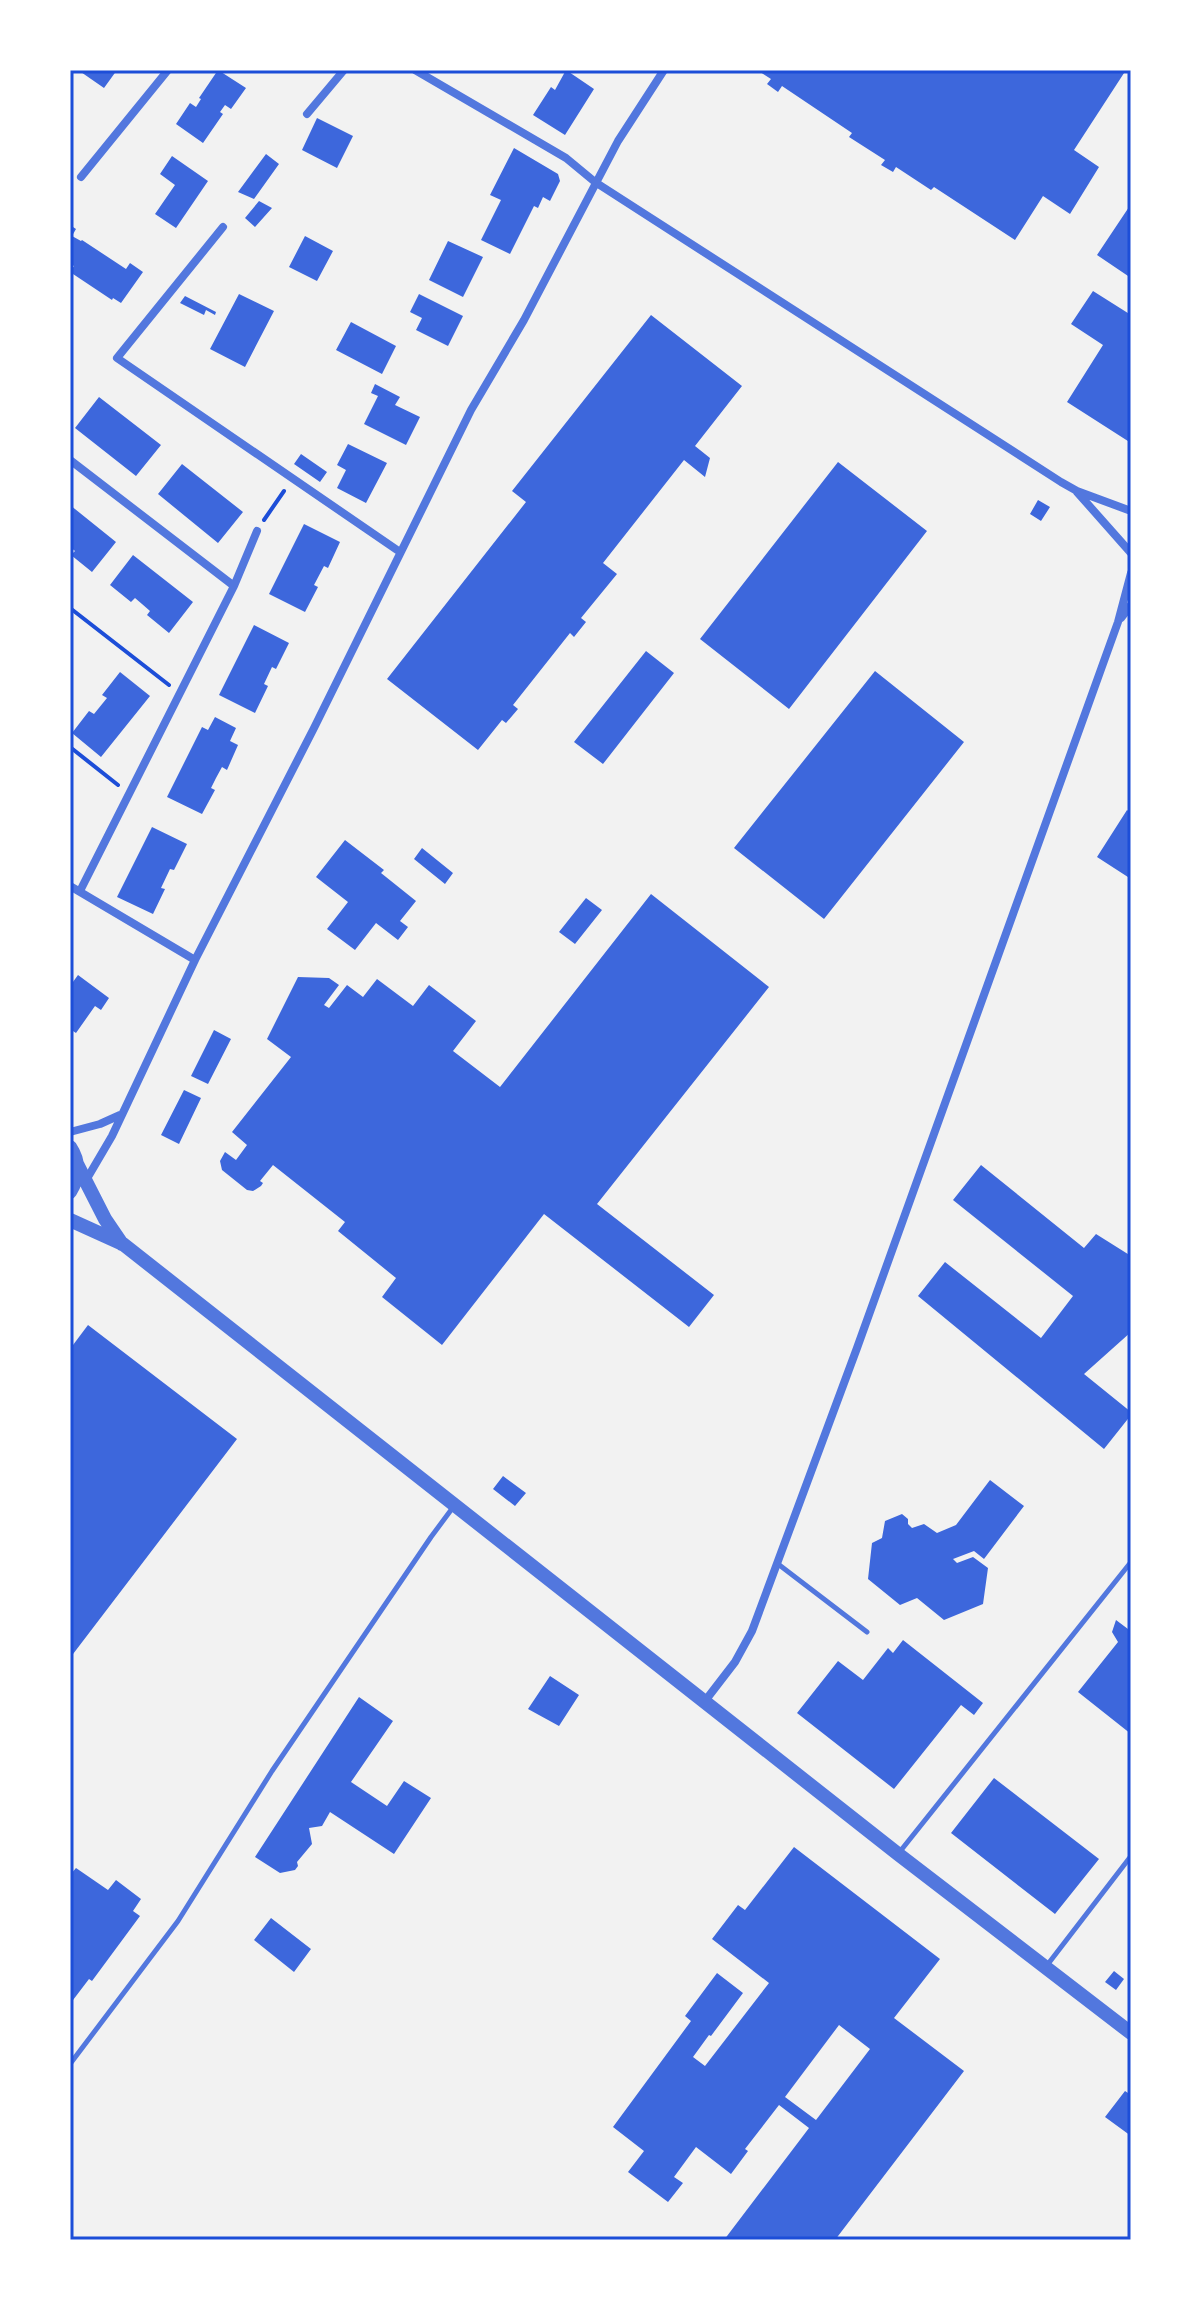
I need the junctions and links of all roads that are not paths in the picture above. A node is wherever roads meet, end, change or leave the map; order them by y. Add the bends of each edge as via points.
1 (168, 70) edge
2 (344, 70) edge
3 (415, 70) edge
4 (652, 70) edge
5 (662, 73) edge
6 (307, 114) dead end
7 (81, 177) dead end
8 (595, 182) junction
9 (223, 227) dead end
10 (70, 460) edge
11 (1077, 491) junction
12 (1131, 511) edge
13 (257, 531) road end
14 (400, 552) junction
15 (1131, 553) edge
16 (1131, 573) edge
17 (234, 586) junction
18 (1131, 605) edge
19 (1118, 622) junction
20 (70, 886) edge
21 (80, 891) junction
22 (195, 960) junction
23 (120, 1115) junction
24 (70, 1132) edge
25 (70, 1147) edge
26 (77, 1164) junction
27 (85, 1183) junction
28 (70, 1193) edge
29 (70, 1220) edge
30 (123, 1244) junction
31 (455, 1505) junction
32 (1131, 1562) edge
33 (777, 1563) junction
34 (867, 1632) dead end
35 (705, 1701) junction
36 (898, 1854) junction
37 (1131, 1856) edge
38 (1045, 1968) junction
39 (1131, 2033) edge
40 (70, 2064) edge

1 - 7 street
2 - 6 street
3 - 8 street via 566,158
4 - 5 street
5 - 8 street
8 - 11 street
8 - 14 street
9 - 14 street via 117,358
10 - 17 street
11 - 12 street
11 - 15 street
13 - 17 street
14 - 22 street
16 - 19 street
17 - 21 street
18 - 19 street
19 - 33 street
20 - 21 street
21 - 22 street
22 - 23 street
23 - 24 street
23 - 27 street
25 - 26 street
26 - 27 street
26 - 28 street
27 - 28 street
27 - 30 street
29 - 30 street
30 - 31 street
31 - 35 street
31 - 40 lane via 272,1771 178,1921
32 - 36 lane
33 - 34 lane
33 - 35 street via 752,1631
35 - 36 street
36 - 38 street
37 - 38 lane
38 - 39 street

